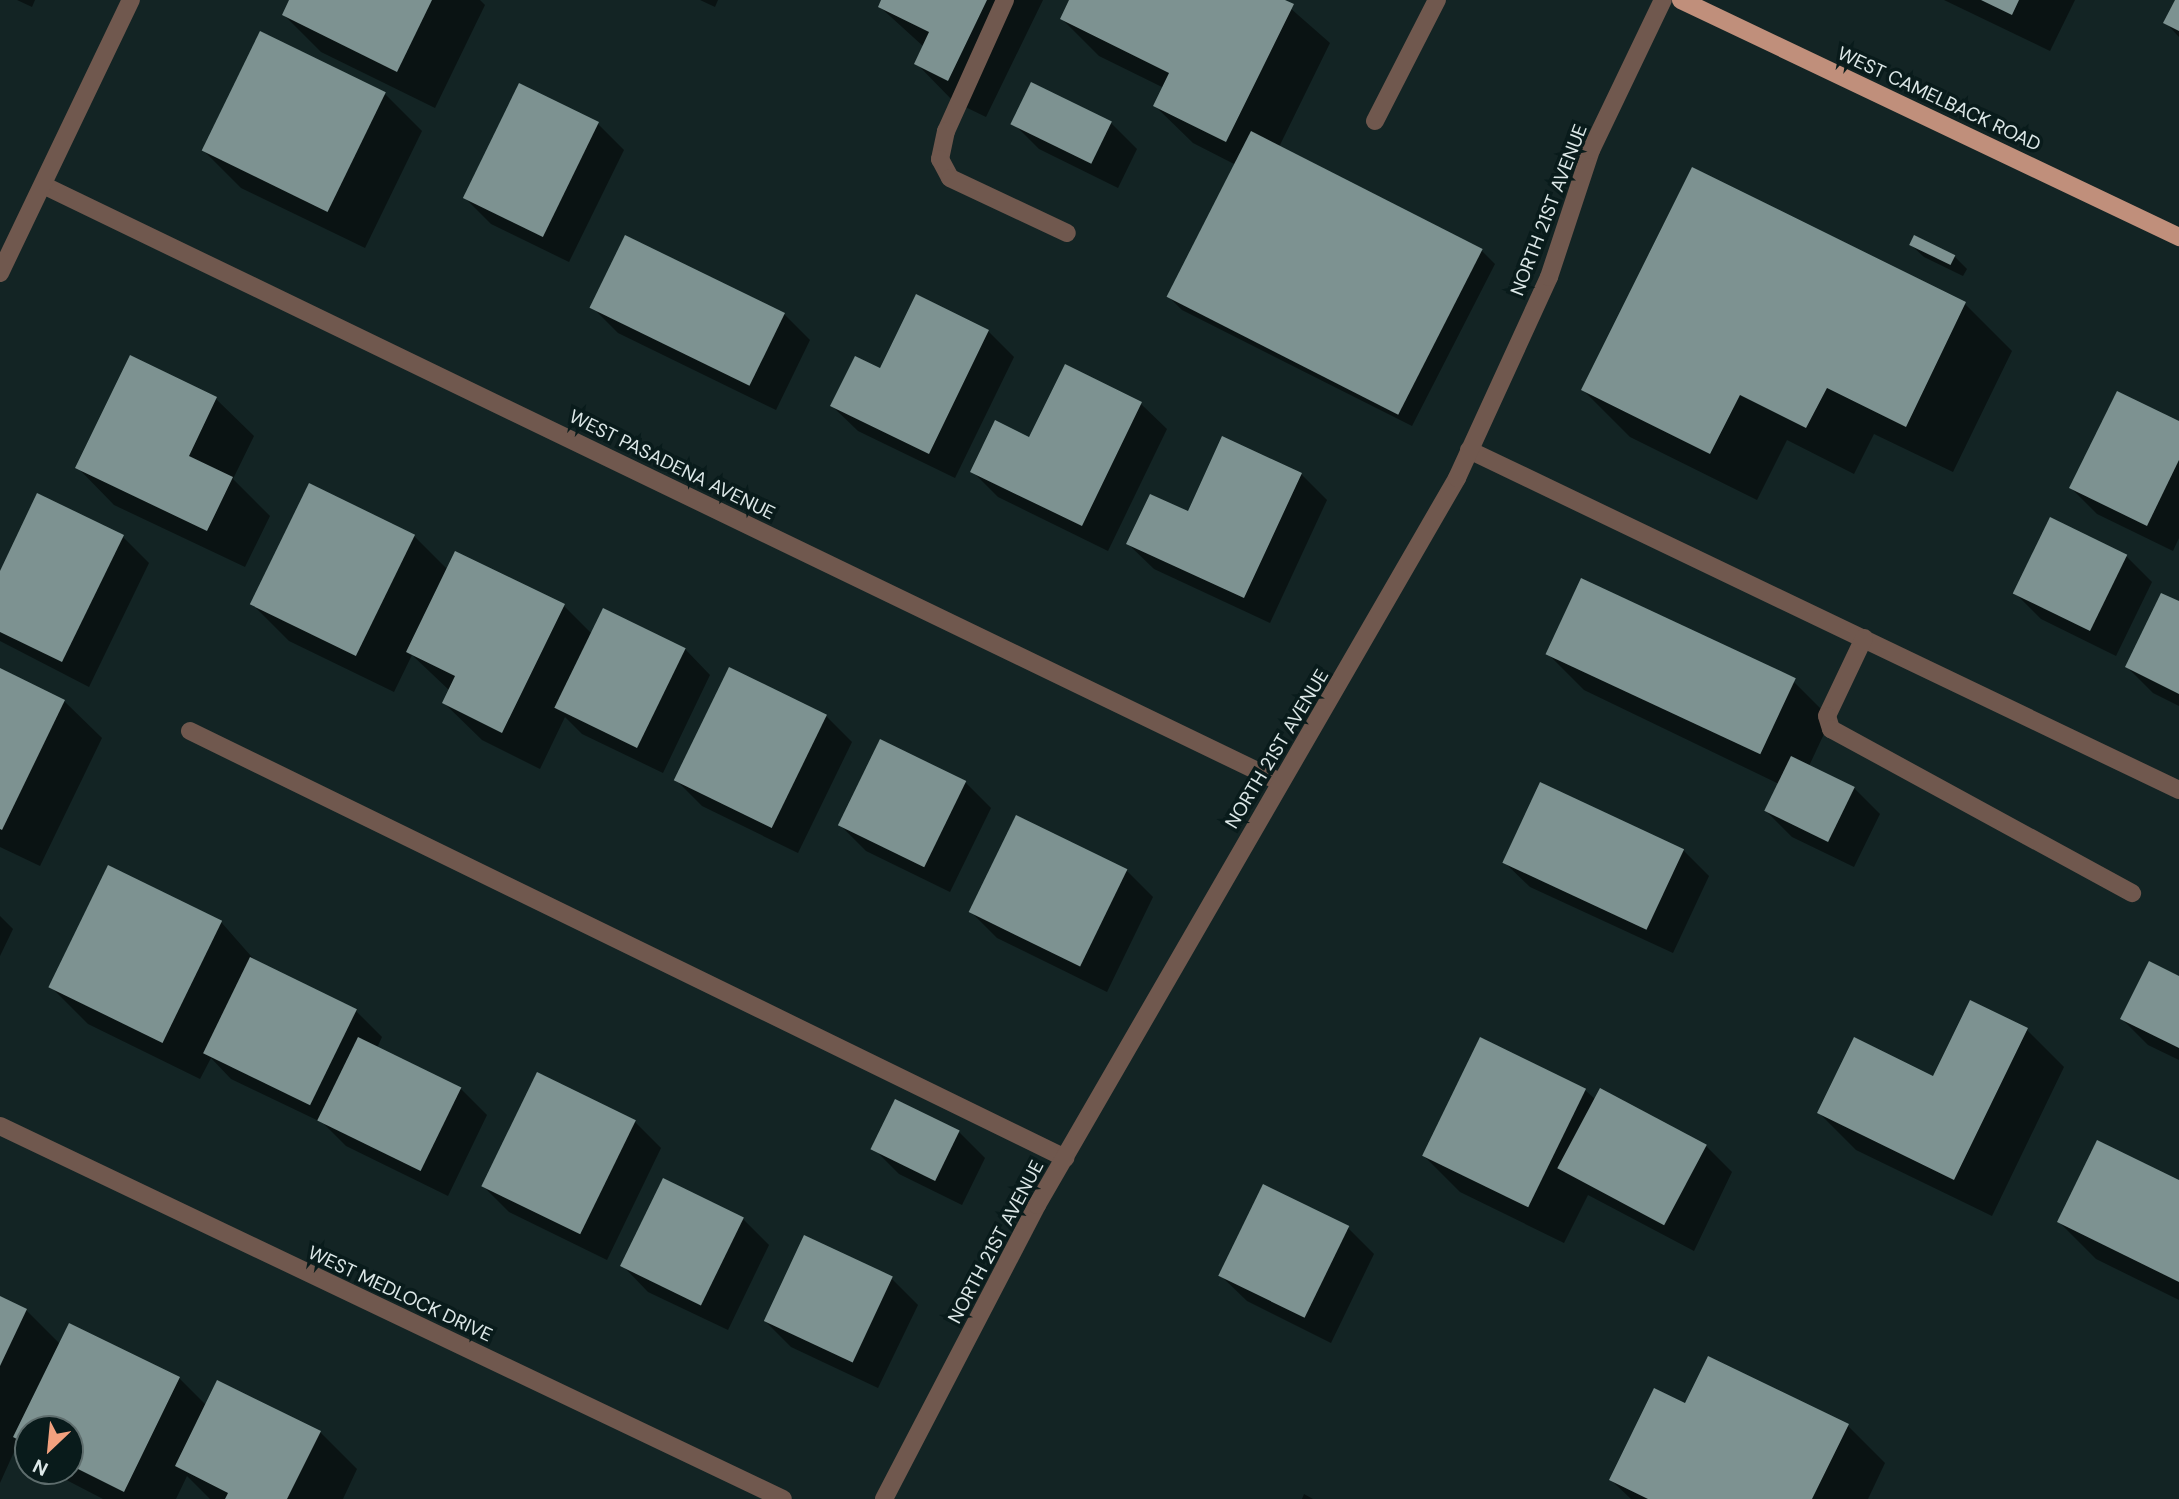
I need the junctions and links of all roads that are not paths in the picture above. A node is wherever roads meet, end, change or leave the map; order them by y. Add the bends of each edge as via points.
1 (131, 0) edge
2 (1004, 0) edge
3 (1437, 0) edge
4 (1663, 0) edge
5 (1681, 0) edge
6 (1375, 121) dead end
7 (45, 186) junction
8 (1067, 233) dead end
9 (2179, 237) edge
10 (0, 273) edge
11 (1469, 450) junction
12 (1864, 638) junction
13 (190, 731) dead end
14 (1280, 782) junction
15 (2179, 790) edge
16 (2132, 893) dead end
17 (0, 1126) edge
18 (1065, 1157) junction
19 (783, 1499) edge
20 (884, 1499) edge

1 - 7 street
2 - 8 street via 946,131 940,159 950,178
3 - 6 street
4 - 11 street, NORTH 21ST AVENUE via 1591,150 1549,277
5 - 9 main road, WEST CAMELBACK ROAD
7 - 10 street
7 - 14 street, WEST PASADENA AVENUE
11 - 12 street
11 - 14 street, NORTH 21ST AVENUE via 1364,645
12 - 15 street
12 - 16 street via 1827,716 1831,729
13 - 18 street
14 - 18 street, NORTH 21ST AVENUE
17 - 19 street, WEST MEDLOCK DRIVE
18 - 20 street, NORTH 21ST AVENUE

